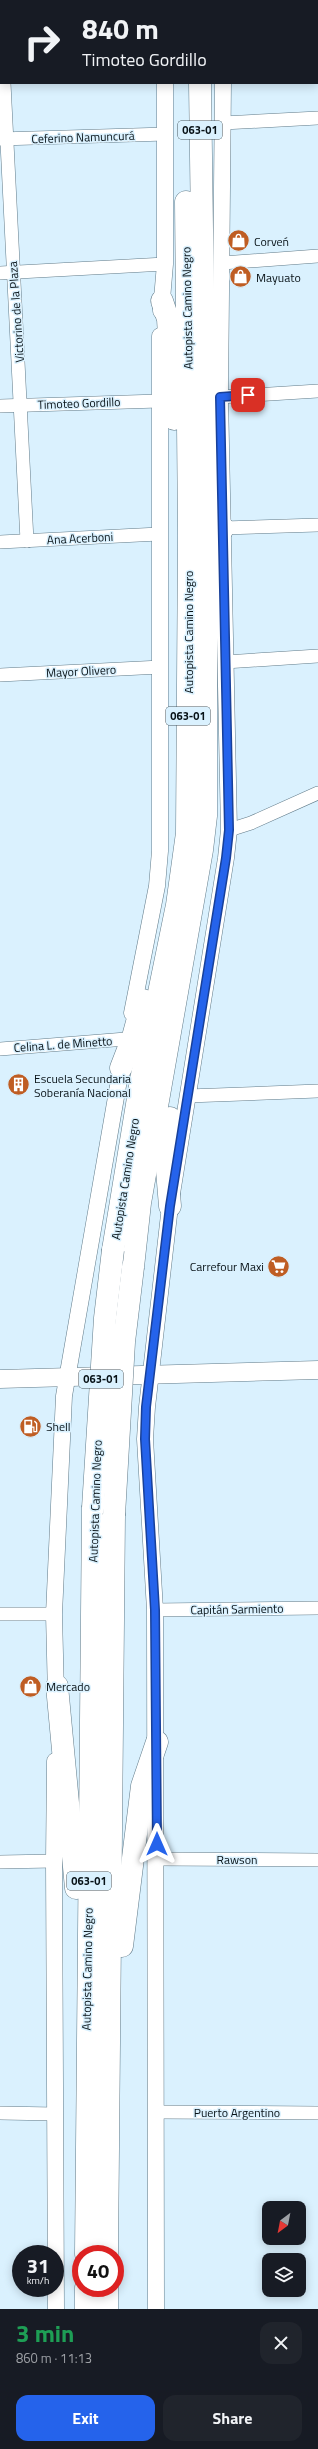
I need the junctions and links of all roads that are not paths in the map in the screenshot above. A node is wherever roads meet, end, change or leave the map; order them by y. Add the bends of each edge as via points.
1 (4, 84) edge
2 (166, 84) edge
3 (185, 84) edge
4 (200, 84) edge
5 (223, 84) edge
6 (318, 118) edge
7 (223, 123) junction
8 (166, 134) junction
9 (3, 139) edge
10 (318, 256) edge
11 (222, 263) junction
12 (165, 264) junction
13 (13, 272) junction
14 (0, 273) edge
15 (162, 301) junction
16 (318, 390) edge
17 (220, 397) junction
18 (159, 401) junction
19 (22, 405) junction
20 (0, 406) edge
21 (318, 525) edge
22 (223, 528) junction
23 (159, 534) junction
24 (189, 535) junction
25 (27, 541) junction
26 (0, 542) edge
27 (318, 656) edge
28 (215, 659) junction
29 (161, 667) junction
30 (0, 675) edge
31 (318, 793) edge
32 (229, 830) junction
33 (187, 833) junction
34 (191, 913) junction
35 (126, 1039) junction
36 (0, 1049) edge
37 (121, 1068) junction
38 (318, 1091) edge
39 (188, 1096) junction
40 (170, 1206) junction
41 (318, 1370) edge
42 (150, 1376) junction
43 (66, 1377) junction
44 (0, 1379) edge
45 (318, 1608) edge
46 (155, 1610) junction
47 (0, 1614) edge
48 (54, 1614) junction
49 (57, 1686) junction
50 (157, 1742) junction
51 (157, 1859) junction
52 (318, 1860) edge
53 (54, 1861) junction
54 (0, 1862) edge
55 (110, 2038) junction
56 (157, 2112) junction
57 (0, 2113) edge
58 (318, 2113) edge
59 (55, 2114) junction
60 (86, 2114) junction
61 (86, 2245) edge
62 (107, 2245) edge
63 (86, 2297) edge
64 (107, 2297) edge
65 (56, 2309) edge
66 (86, 2309) edge
67 (107, 2309) edge
68 (156, 2309) edge

1 - 9 street, Victorino de la Plaza
2 - 8 street
3 - 24 highway, Autopista Camino Negro / 063-01
4 - 28 highway, Autopista Camino Negro / 063-01
5 - 7 street
6 - 7 street
7 - 11 street
8 - 9 street, Ceferino Namuncurá
8 - 12 street
9 - 13 street, Victorino de la Plaza
10 - 11 street
11 - 17 street
12 - 13 street
12 - 15 street
13 - 14 street
13 - 19 street, Victorino de la Plaza
15 - 18 street
15 - 24 highway via 168,319 177,474
16 - 17 street
17 - 22 street
18 - 19 street, Timoteo Gordillo
18 - 23 street
19 - 20 street, Timoteo Gordillo
19 - 25 street, Victorino de la Plaza
21 - 22 street
22 - 28 highway via 217,539
23 - 25 street, Ana Acerboni
23 - 29 street
24 - 33 highway, Autopista Camino Negro / 063-01
25 - 26 street, Ana Acerboni
27 - 28 street
28 - 32 street
28 - 34 highway, Autopista Camino Negro / 063-01 via 206,816
29 - 30 street, Mayor Olivero
29 - 35 street via 158,872
31 - 32 street
32 - 39 street
33 - 37 highway via 170,886 139,1018
33 - 60 highway, Autopista Camino Negro / 063-01, bridge via 177,905 140,1087 113,1250 105,1318 94,1508
34 - 40 highway via 194,936 183,1037 165,1146
34 - 55 highway, Autopista Camino Negro / 063-01, bridge via 140,1203 124,1350 114,1515
35 - 36 street, Celina L. de Minetto
35 - 37 street
37 - 43 street
38 - 39 street
39 - 40 street
40 - 42 street
41 - 42 main road
42 - 43 main road
42 - 46 street via 145,1439
43 - 44 main road
43 - 48 street
45 - 46 street, Capitán Sarmiento
46 - 50 street
47 - 48 street
48 - 49 street
49 - 53 street
49 - 60 highway via 79,1924 81,2054
50 - 51 street
50 - 55 highway via 142,1786
51 - 52 street, Rawson
51 - 56 street
53 - 54 street
53 - 59 street
55 - 62 highway, Autopista Camino Negro / 063-01
56 - 58 street, Puerto Argentino
56 - 68 street
57 - 59 street
59 - 65 street
60 - 61 highway, Autopista Camino Negro / 063-01
63 - 66 highway
64 - 67 highway

